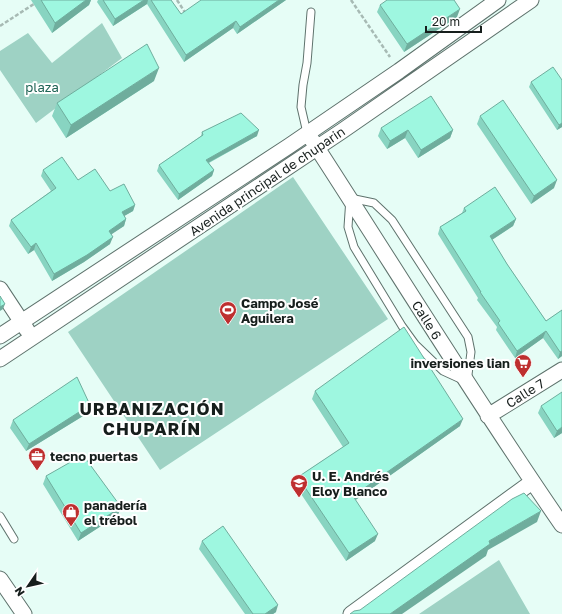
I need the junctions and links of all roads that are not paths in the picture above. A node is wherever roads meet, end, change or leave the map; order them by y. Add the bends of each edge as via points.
1 (498, 0) edge
2 (531, 0) edge
3 (311, 12) dead end
4 (307, 133) junction
5 (317, 148) junction
6 (350, 198) junction
7 (0, 289) edge
8 (22, 322) junction
9 (0, 336) edge
10 (32, 337) junction
11 (0, 359) edge
12 (562, 370) edge
13 (467, 382) junction
14 (488, 416) junction
15 (532, 482) junction
16 (0, 516) edge
17 (562, 525) edge
18 (14, 539) dead end
19 (0, 579) edge
20 (24, 614) edge
21 (351, 614) edge

1 - 4 street, Avenida principal de chuparin
2 - 5 street, Avenida principal de chuparin
3 - 4 lane via 301,107
4 - 5 street, Calle 6
4 - 8 street, Avenida principal de chuparin
5 - 6 street, Calle 6
5 - 10 street, Avenida principal de chuparin
6 - 13 street, Calle 6
6 - 13 lane via 348,227 354,247 402,326 415,344 443,371
6 - 13 lane via 374,203 392,220 464,330 468,337 470,352
7 - 8 street
8 - 9 street, Avenida principal de chuparin
8 - 10 street
10 - 11 street, Avenida principal de chuparin
12 - 14 street, Calle 7
13 - 14 street, Calle 6
14 - 15 street, Calle 6
15 - 17 street, Calle 6
15 - 21 street
16 - 18 lane
19 - 20 street

